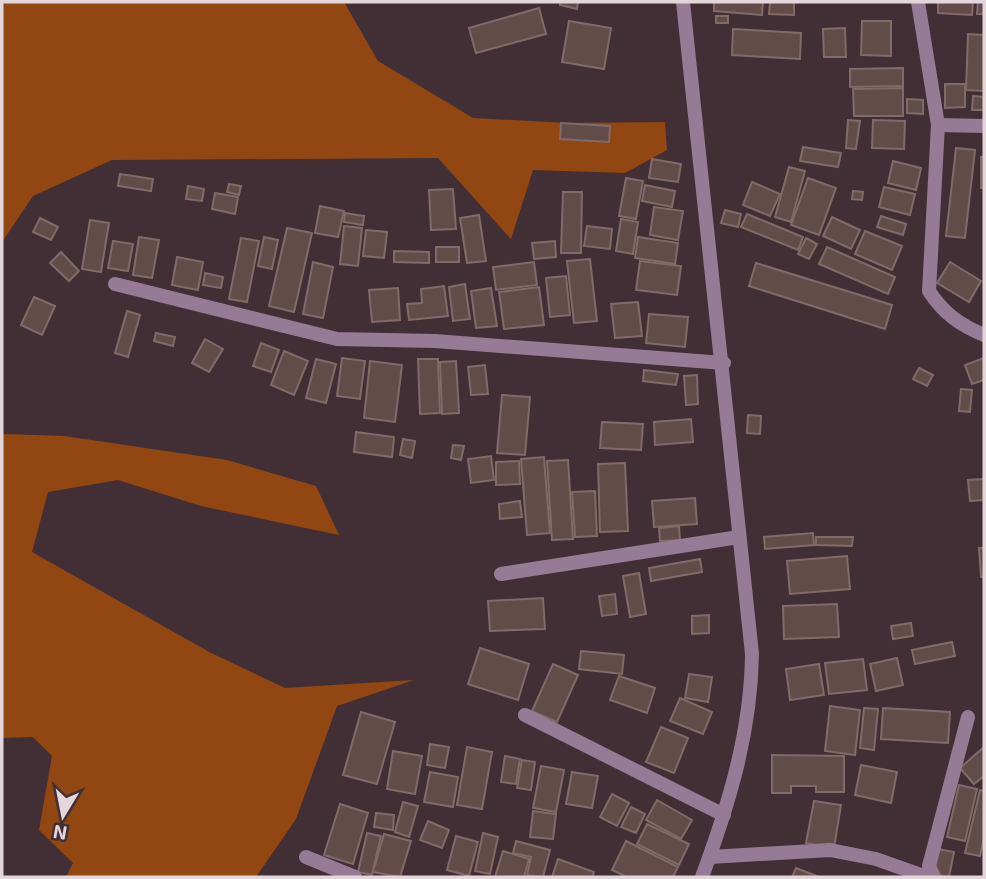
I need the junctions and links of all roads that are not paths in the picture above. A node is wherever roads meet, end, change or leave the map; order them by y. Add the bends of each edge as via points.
1 (683, 2) edge
2 (918, 2) edge
3 (938, 125) junction
4 (984, 126) edge
5 (115, 284) dead end
6 (984, 335) edge
7 (724, 363) junction
8 (739, 537) junction
9 (501, 574) dead end
10 (526, 715) dead end
11 (968, 717) dead end
12 (723, 815) junction
13 (306, 857) dead end
14 (710, 857) junction
15 (355, 877) edge
16 (702, 877) edge
17 (927, 877) edge
18 (934, 877) edge

1 - 7 street
2 - 3 street
3 - 4 street
3 - 6 street via 929,291 961,326
5 - 7 street via 337,339 435,341
7 - 8 street
8 - 9 street
8 - 12 street via 752,681 744,742
10 - 12 street
11 - 18 street via 929,866
12 - 14 street
13 - 15 street
14 - 16 street
14 - 17 street via 831,850 876,859

